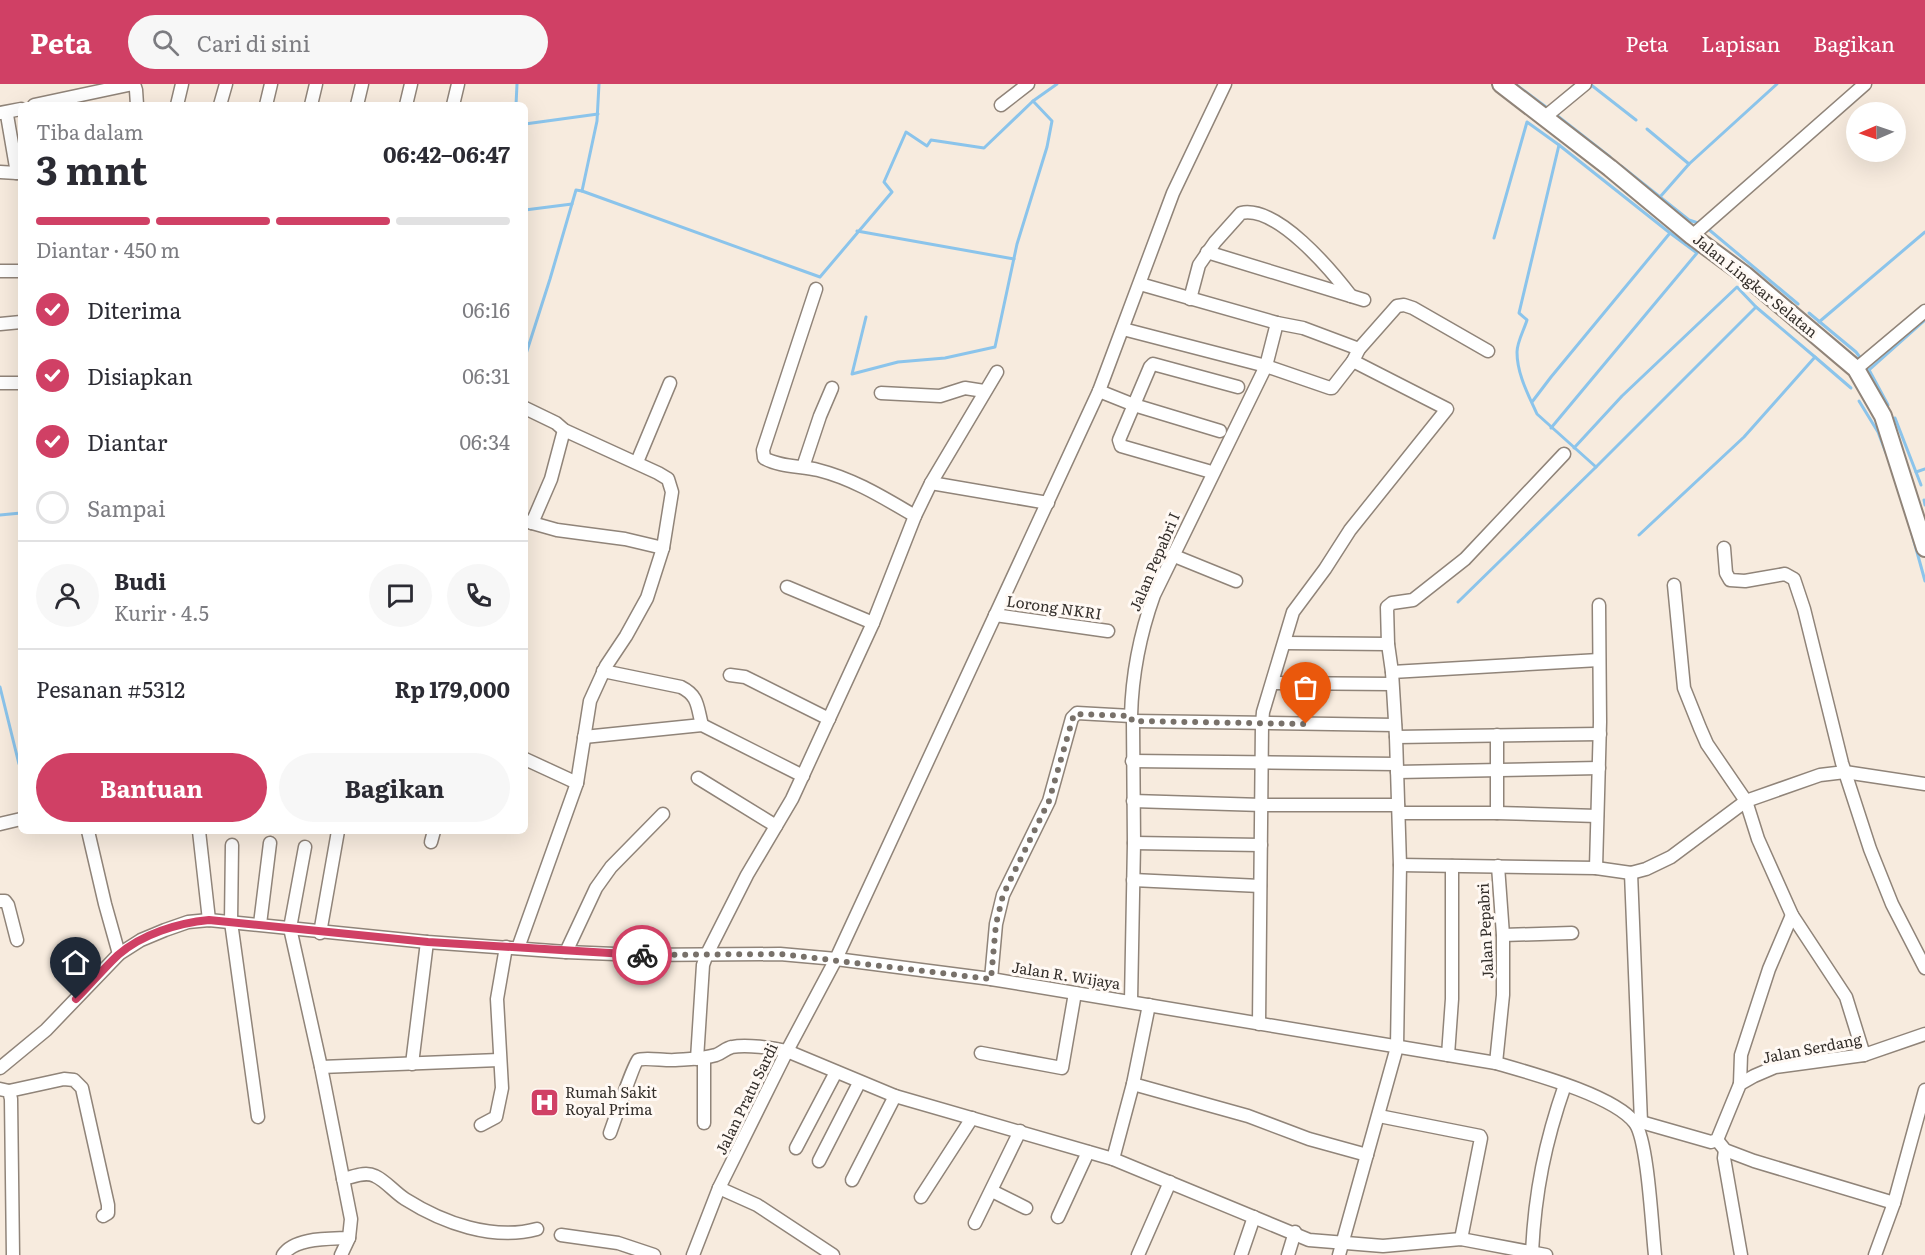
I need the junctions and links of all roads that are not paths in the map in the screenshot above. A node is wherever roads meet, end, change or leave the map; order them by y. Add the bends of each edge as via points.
1 (133, 84) edge
2 (182, 84) edge
3 (226, 84) edge
4 (271, 84) edge
5 (316, 84) edge
6 (362, 84) edge
7 (411, 84) edge
8 (458, 84) edge
9 (1028, 84) edge
10 (1225, 84) edge
11 (1501, 84) edge
12 (1585, 84) edge
13 (1865, 84) edge
14 (48, 102) edge
15 (136, 102) edge
16 (178, 102) edge
17 (221, 102) edge
18 (267, 102) edge
19 (312, 102) edge
20 (358, 102) edge
21 (407, 102) edge
22 (454, 102) edge
23 (1000, 105) dead end
24 (18, 110) edge
25 (3, 114) edge
26 (1545, 117) junction
27 (18, 169) edge
28 (0, 172) edge
29 (18, 173) edge
30 (1692, 236) junction
31 (1207, 252) junction
32 (0, 271) edge
33 (18, 271) edge
34 (1140, 284) junction
35 (816, 289) dead end
36 (1351, 296) junction
37 (1190, 299) junction
38 (1364, 300) dead end
39 (1925, 311) edge
40 (18, 322) edge
41 (1277, 323) junction
42 (0, 324) edge
43 (1123, 329) junction
44 (1359, 349) junction
45 (1488, 351) dead end
46 (1353, 361) junction
47 (1266, 366) junction
48 (1856, 369) junction
49 (997, 372) dead end
50 (0, 383) edge
51 (18, 383) edge
52 (670, 383) dead end
53 (1238, 387) dead end
54 (832, 388) dead end
55 (984, 391) junction
56 (1099, 391) junction
57 (881, 393) dead end
58 (1134, 405) junction
59 (528, 409) edge
60 (564, 430) junction
61 (1220, 431) dead end
62 (1564, 454) dead end
63 (637, 462) junction
64 (803, 467) junction
65 (1208, 471) dead end
66 (930, 483) junction
67 (1048, 502) junction
68 (915, 516) junction
69 (529, 522) edge
70 (1924, 538) edge
71 (663, 548) junction
72 (1724, 548) dead end
73 (1172, 555) junction
74 (1236, 581) dead end
75 (1674, 585) dead end
76 (787, 587) dead end
77 (1599, 605) dead end
78 (995, 615) junction
79 (873, 623) junction
80 (1108, 631) dead end
81 (1285, 643) junction
82 (1388, 644) junction
83 (1599, 660) junction
84 (603, 672) junction
85 (730, 675) dead end
86 (1392, 678) junction
87 (1273, 683) junction
88 (829, 718) junction
89 (1132, 719) junction
90 (1262, 723) junction
91 (702, 725) junction
92 (1395, 731) junction
93 (1600, 734) junction
94 (1497, 735) junction
95 (584, 737) junction
96 (528, 760) edge
97 (1132, 761) junction
98 (1263, 762) junction
99 (1396, 768) junction
100 (1599, 768) junction
101 (1497, 769) junction
102 (1845, 772) junction
103 (803, 776) junction
104 (698, 778) dead end
105 (577, 783) junction
106 (1925, 784) edge
107 (1133, 801) junction
108 (1746, 801) junction
109 (1262, 805) junction
110 (1398, 809) junction
111 (1497, 813) junction
112 (663, 814) dead end
113 (1597, 816) junction
114 (18, 820) edge
115 (0, 824) edge
116 (776, 826) junction
117 (89, 834) edge
118 (199, 834) edge
119 (337, 834) edge
120 (270, 843) dead end
121 (1134, 843) junction
122 (232, 845) dead end
123 (1261, 845) junction
124 (305, 847) dead end
125 (1400, 865) junction
126 (1452, 866) junction
127 (1498, 866) junction
128 (1596, 868) junction
129 (1631, 873) junction
130 (1133, 880) junction
131 (1260, 886) junction
132 (0, 901) edge
133 (1792, 915) junction
134 (209, 920) junction
135 (231, 922) junction
136 (260, 924) junction
137 (290, 928) junction
138 (320, 933) junction
139 (1572, 933) dead end
140 (1503, 935) junction
141 (18, 940) dead end
142 (428, 942) junction
143 (512, 948) junction
144 (566, 951) junction
145 (119, 954) junction
146 (707, 954) junction
147 (836, 959) junction
148 (1925, 968) edge
149 (991, 979) junction
150 (1075, 993) junction
151 (1131, 1001) junction
152 (1149, 1005) junction
153 (1260, 1024) junction
154 (1925, 1034) edge
155 (1397, 1047) junction
156 (787, 1051) junction
157 (981, 1053) dead end
158 (1448, 1055) junction
159 (1864, 1055) junction
160 (700, 1058) junction
161 (499, 1060) junction
162 (1496, 1063) junction
163 (412, 1064) junction
164 (321, 1067) junction
165 (0, 1068) edge
166 (836, 1072) junction
167 (859, 1083) junction
168 (1133, 1084) junction
169 (1740, 1084) junction
170 (1565, 1085) junction
171 (4, 1090) edge
172 (1925, 1090) edge
173 (895, 1096) junction
174 (1379, 1116) junction
175 (258, 1117) dead end
176 (972, 1118) junction
177 (704, 1123) dead end
178 (1639, 1123) junction
179 (481, 1125) dead end
180 (1020, 1131) junction
181 (610, 1133) dead end
182 (1721, 1145) junction
183 (796, 1148) dead end
184 (1088, 1152) junction
185 (1367, 1155) junction
186 (1113, 1159) junction
187 (819, 1161) dead end
188 (343, 1179) junction
189 (852, 1180) dead end
190 (1170, 1182) junction
191 (719, 1188) junction
192 (992, 1191) junction
193 (921, 1197) dead end
194 (1894, 1203) junction
195 (1026, 1208) dead end
196 (103, 1216) dead end
197 (1058, 1217) dead end
198 (1254, 1217) junction
199 (975, 1223) dead end
200 (537, 1229) dead end
201 (1295, 1233) junction
202 (561, 1235) dead end
203 (349, 1238) junction
204 (1461, 1239) junction
205 (1340, 1249) edge
206 (1405, 1250) edge
207 (1532, 1252) junction
208 (13, 1255) edge
209 (283, 1255) edge
210 (341, 1255) edge
211 (654, 1255) edge
212 (693, 1255) edge
213 (833, 1255) edge
214 (1137, 1255) edge
215 (1241, 1255) edge
216 (1287, 1255) edge
217 (1546, 1255) edge
218 (1655, 1255) edge
219 (1742, 1255) edge
220 (1875, 1255) edge

1 - 14 street
1 - 15 street
2 - 16 street
3 - 17 street
4 - 18 street
5 - 19 street
6 - 20 street
7 - 21 street
8 - 22 street
9 - 23 street
10 - 34 street, Jalan Pratu Sardi via 1173,192
11 - 26 highway, Jalan Lingkar Selatan
12 - 26 street
13 - 30 street
24 - 25 street
25 - 27 street
26 - 30 highway, Jalan Lingkar Selatan
28 - 29 street
30 - 48 highway, Jalan Lingkar Selatan via 1745,275
31 - 36 street
31 - 36 street via 1241,213 1270,218 1315,253
31 - 37 street via 1199,265
32 - 33 street
34 - 37 street
34 - 43 street, Jalan Pratu Sardi
35 - 64 street via 763,450 768,460
36 - 38 street
37 - 41 street
39 - 48 street
40 - 42 street
41 - 44 street via 1303,328
41 - 47 street, Jalan Pepabri I
43 - 47 street
43 - 56 street, Jalan Pratu Sardi
44 - 45 street via 1397,306 1404,305
44 - 46 street
46 - 47 street via 1332,388
46 - 81 street via 1447,409 1350,530 1297,606
47 - 73 street, Jalan Pepabri I
48 - 70 highway, Jalan Lingkar Selatan via 1883,416
49 - 55 street
50 - 51 street
52 - 63 street
53 - 58 street via 1156,363 1150,367
54 - 64 street
55 - 57 street via 965,388 940,396
55 - 66 street
56 - 58 street
56 - 67 street, Jalan Pratu Sardi
58 - 61 street
58 - 65 street via 1120,445
59 - 60 street
60 - 63 street
60 - 69 street via 551,479
62 - 82 street via 1465,559 1413,600 1389,605
63 - 71 street via 668,479 672,492
64 - 68 street via 866,487
66 - 67 street
66 - 68 street
67 - 78 street, Jalan Pratu Sardi
68 - 79 street
69 - 71 street
71 - 84 street via 647,598
72 - 102 street via 1730,580 1785,574 1794,579
73 - 74 street
73 - 89 street, Jalan Pepabri I via 1148,612 1132,683
75 - 108 street via 1684,688 1707,744
76 - 79 street
77 - 83 street
78 - 80 street, Lorong NKRI
78 - 147 street, Jalan Pratu Sardi
79 - 88 street
81 - 82 street
81 - 87 street
82 - 86 street
83 - 86 street
83 - 93 street
84 - 91 street via 681,687 695,696
84 - 95 street via 590,701
85 - 88 street via 745,676
86 - 87 street
86 - 92 street
87 - 90 street
88 - 103 street
89 - 90 street
89 - 97 street, Jalan Pepabri I
89 - 149 street via 1077,713 1072,718 1049,801 1003,895
90 - 92 street
90 - 98 street
91 - 95 street
91 - 103 street
92 - 94 street
92 - 99 street
93 - 94 street
93 - 100 street
94 - 101 street
95 - 105 street
96 - 105 street
97 - 98 street
97 - 107 street, Jalan Pepabri I
98 - 99 street
98 - 109 street
99 - 101 street
99 - 110 street
100 - 101 street
100 - 113 street
101 - 111 street
102 - 106 street
102 - 108 street via 1820,775
102 - 148 street via 1892,904
103 - 116 street
104 - 116 street
105 - 143 street
107 - 109 street
107 - 121 street, Jalan Pepabri I
108 - 129 street via 1671,857
108 - 133 street via 1758,839
109 - 110 street
109 - 123 street
110 - 111 street
110 - 125 street
111 - 113 street
112 - 144 street via 596,888
113 - 128 street
114 - 115 street
116 - 146 street
117 - 145 street
118 - 134 street
119 - 138 street
120 - 136 street
121 - 123 street
121 - 130 street, Jalan Pepabri I
122 - 135 street
123 - 131 street
124 - 137 street
125 - 126 street
125 - 155 street
126 - 127 street
126 - 158 street
127 - 128 street
127 - 140 street, Jalan Pepabri
128 - 129 street
129 - 178 street
130 - 131 street
130 - 151 street, Jalan Pepabri I
131 - 153 street
132 - 141 street via 8,905
133 - 159 street via 1846,997
133 - 169 street via 1768,969 1741,1055
134 - 135 street, Jalan R. Wijaya
134 - 145 street, Jalan R. Wijaya via 165,930
135 - 136 street, Jalan R. Wijaya
135 - 175 street
136 - 137 street, Jalan R. Wijaya
137 - 138 street, Jalan R. Wijaya
137 - 164 street
138 - 142 street, Jalan R. Wijaya
139 - 140 street
140 - 162 street, Jalan Pepabri via 1503,995
142 - 143 street, Jalan R. Wijaya
142 - 163 street
143 - 144 street, Jalan R. Wijaya
143 - 161 street via 497,999
144 - 146 street, Jalan R. Wijaya
145 - 165 street, Jalan R. Wijaya via 46,1030
146 - 147 street, Jalan R. Wijaya
146 - 160 street via 703,965
147 - 149 street, Jalan R. Wijaya
147 - 156 street, Jalan Pratu Sardi
149 - 150 street, Jalan R. Wijaya
150 - 151 street, Jalan R. Wijaya
150 - 157 street via 1062,1068
151 - 152 street, Jalan R. Wijaya
152 - 153 street, Jalan R. Wijaya
152 - 168 street
153 - 155 street, Jalan R. Wijaya
154 - 159 street, Jalan Serdang
155 - 158 street, Jalan R. Wijaya
155 - 174 street
156 - 160 street via 733,1047
156 - 166 street
156 - 191 street, Jalan Pratu Sardi
158 - 162 street, Jalan R. Wijaya
159 - 169 street, Jalan Serdang via 1775,1068
160 - 177 street
160 - 181 street via 637,1060
161 - 163 street
161 - 179 street via 499,1108 496,1117
162 - 170 street, Jalan R. Wijaya
163 - 164 street
164 - 188 street
166 - 167 street
166 - 183 street
167 - 173 street
167 - 187 street
168 - 185 street
168 - 186 street
169 - 182 street
170 - 178 street, Jalan R. Wijaya via 1599,1098
170 - 207 street via 1540,1172
171 - 196 street via 64,1079 74,1080 82,1088 108,1204 108,1213
171 - 208 street via 11,1099
172 - 194 street
173 - 176 street
173 - 189 street
174 - 185 street
174 - 204 street via 1480,1136
176 - 180 street
176 - 193 street
178 - 182 street
178 - 218 street
180 - 184 street
180 - 192 street
182 - 194 street via 1809,1179
182 - 219 street
184 - 186 street
184 - 197 street
185 - 205 street
186 - 190 street
188 - 200 street via 364,1174 375,1176 404,1198 459,1226 520,1234
188 - 203 street via 351,1219
190 - 198 street
190 - 214 street
191 - 212 street, Jalan Pratu Sardi
191 - 213 street via 757,1204
192 - 195 street
192 - 199 street
194 - 220 street
198 - 201 street
198 - 215 street
201 - 205 street
201 - 216 street
202 - 211 street via 618,1243
203 - 209 street via 306,1243 289,1248
203 - 210 street
204 - 206 street
204 - 207 street
205 - 206 street via 1383,1246
207 - 217 street

